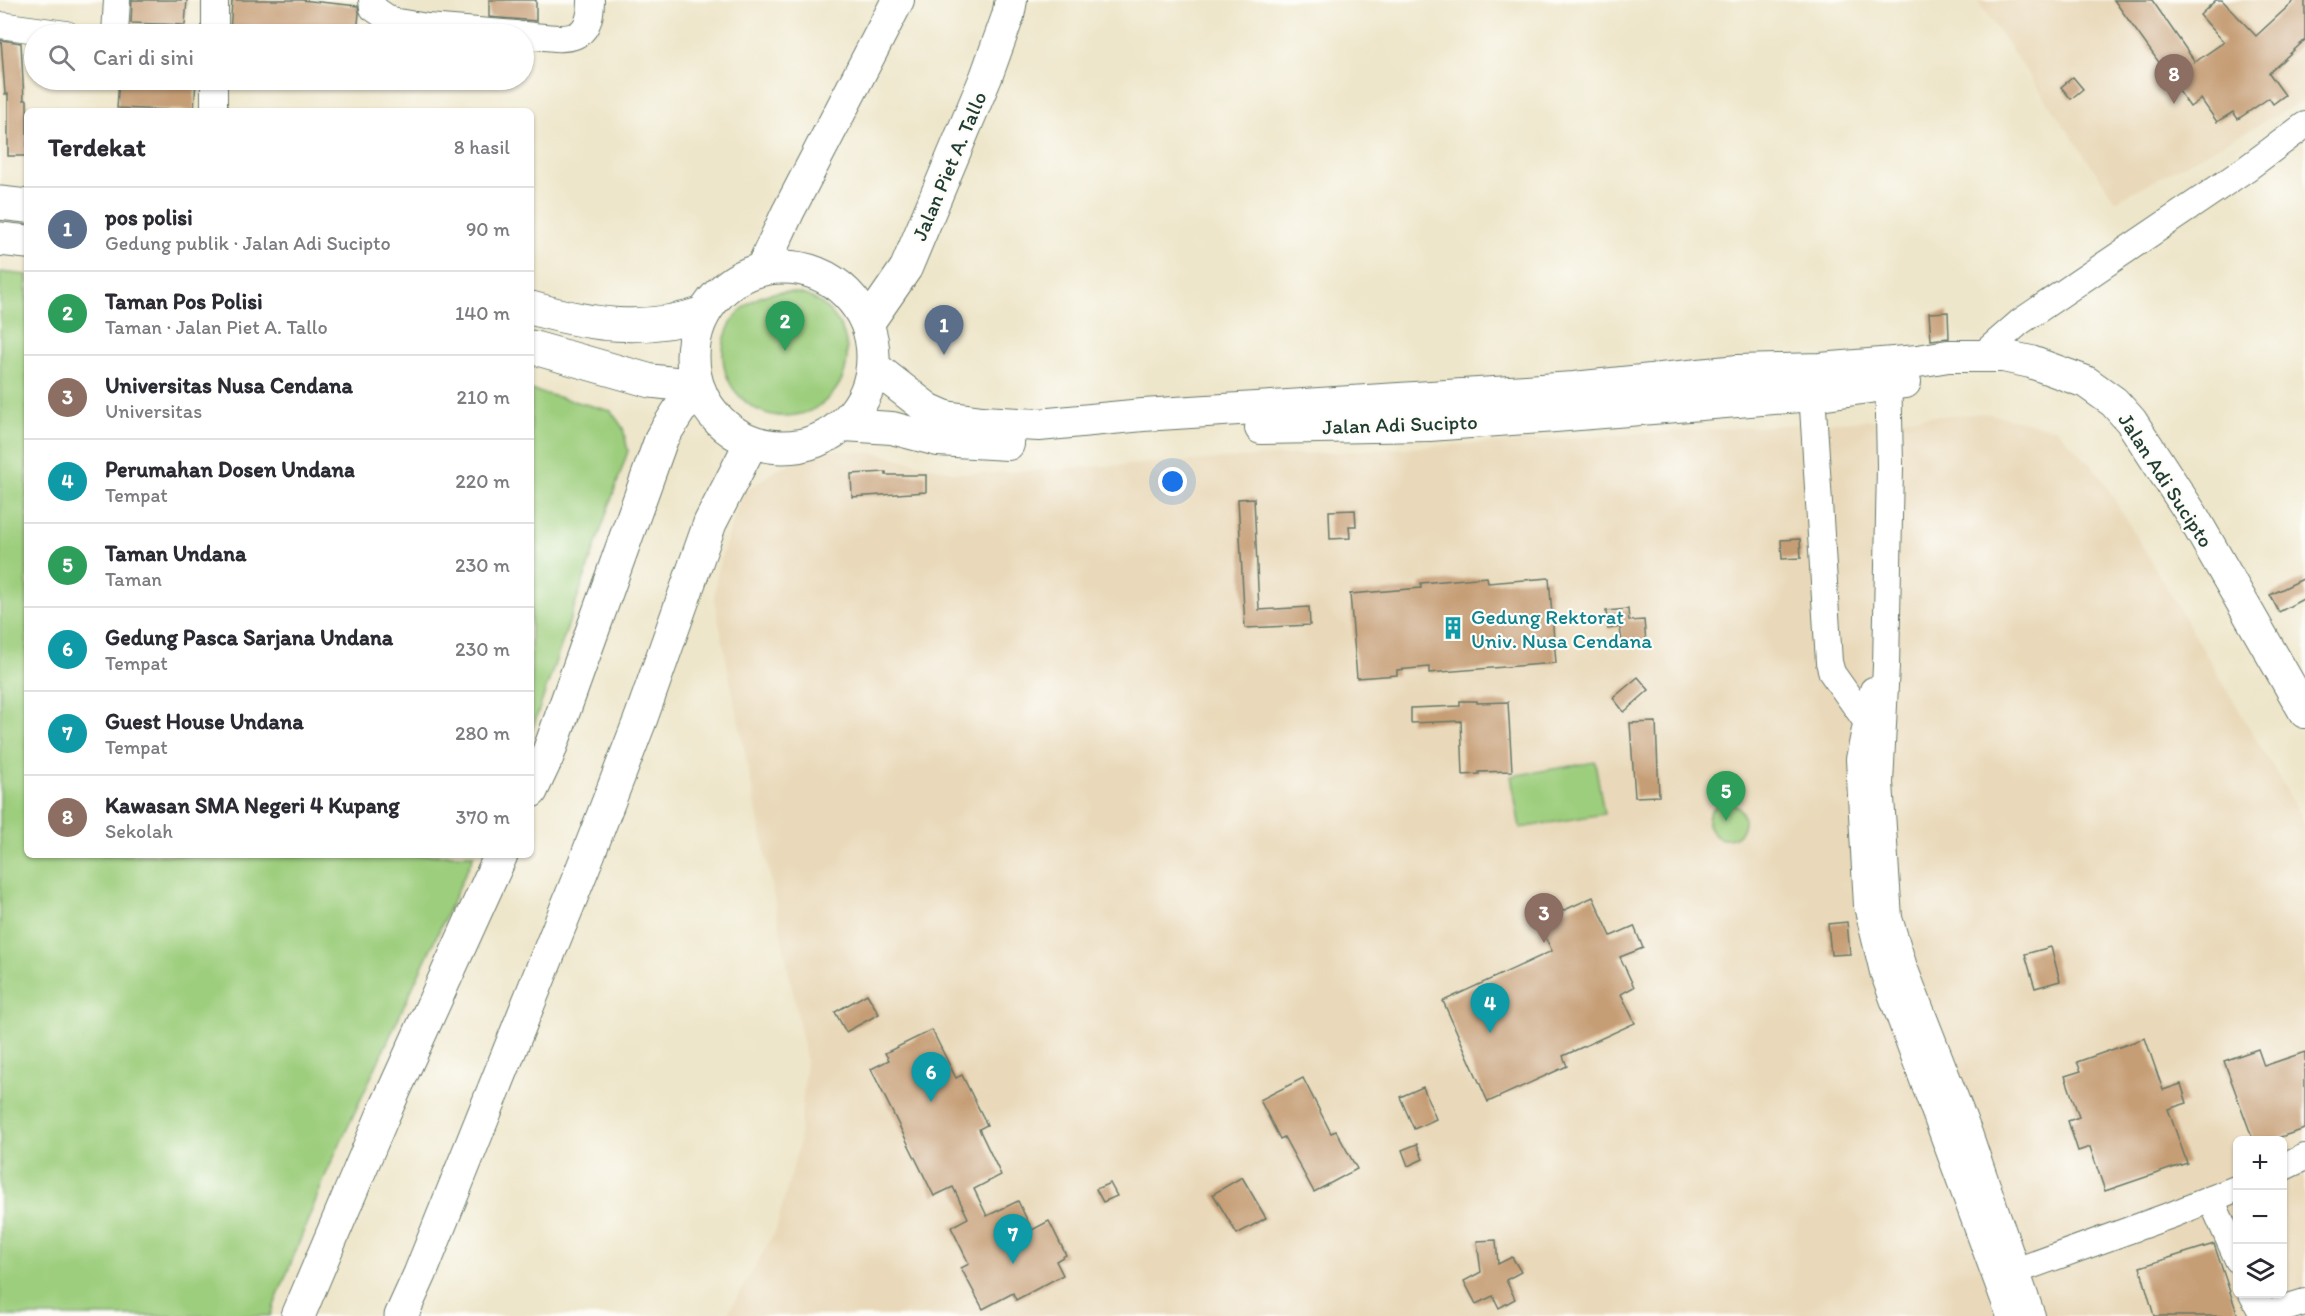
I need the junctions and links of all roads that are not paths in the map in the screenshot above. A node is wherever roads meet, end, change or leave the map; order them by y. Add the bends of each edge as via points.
1 (117, 0) edge
2 (215, 0) edge
3 (372, 0) edge
4 (591, 0) edge
5 (898, 0) edge
6 (1011, 0) edge
7 (116, 24) edge
8 (215, 24) edge
9 (410, 24) edge
10 (0, 25) edge
11 (24, 28) edge
12 (534, 36) edge
13 (214, 90) edge
14 (214, 108) edge
15 (2305, 124) edge
16 (0, 203) edge
17 (24, 206) edge
18 (0, 239) edge
19 (24, 242) edge
20 (762, 268) junction
21 (534, 309) edge
22 (704, 312) junction
23 (868, 323) junction
24 (534, 348) edge
25 (1982, 355) junction
26 (874, 367) junction
27 (1889, 374) junction
28 (1811, 382) junction
29 (698, 389) junction
30 (844, 425) junction
31 (751, 442) junction
32 (1886, 666) junction
33 (2305, 712) edge
34 (1866, 721) junction
35 (1870, 784) junction
36 (534, 785) edge
37 (500, 858) edge
38 (2305, 1157) edge
39 (2287, 1166) edge
40 (2233, 1190) edge
41 (2211, 1199) junction
42 (2233, 1249) edge
43 (2007, 1275) junction
44 (2254, 1298) edge
45 (2305, 1302) edge
46 (298, 1316) edge
47 (400, 1316) edge
48 (2010, 1316) edge
49 (2032, 1316) edge

1 - 7 street
2 - 8 street
3 - 9 street via 373,8 393,21
4 - 12 street via 591,16 579,35
5 - 20 main road
6 - 23 main road, Jalan Piet A. Tallo via 986,77 906,268
10 - 11 street
13 - 14 street
15 - 25 street via 2246,169 2020,322
16 - 17 highway
18 - 19 highway
20 - 22 highway via 739,277 719,292
20 - 23 highway via 795,266 825,276 851,296
21 - 22 highway via 637,326 682,320
22 - 29 highway via 694,345
23 - 26 highway
24 - 29 highway via 651,381
25 - 27 main road, Jalan Adi Sucipto via 1948,356 1917,381
25 - 33 main road, Jalan Adi Sucipto via 2031,362 2086,382 2114,402 2193,515
26 - 28 main road, Jalan Adi Sucipto via 928,409 946,417 1039,425 1574,388 1738,371
26 - 30 highway via 869,389
27 - 28 main road, Jalan Adi Sucipto
27 - 32 street
28 - 30 main road, Jalan Adi Sucipto via 1429,425 1254,428 1032,444 938,440 892,428
28 - 34 street via 1829,662 1832,673
29 - 31 highway via 712,414 730,431
29 - 36 highway via 662,437
30 - 31 highway via 816,442 784,448
31 - 47 highway via 710,523 586,860
32 - 34 street via 1874,686
32 - 35 street
34 - 35 street via 1859,759
35 - 43 street via 1893,969 1969,1133
37 - 46 highway via 383,1115
38 - 39 street
40 - 41 street
41 - 42 street
41 - 43 street
43 - 48 street
43 - 49 street
44 - 45 street via 2259,1307 2272,1312

